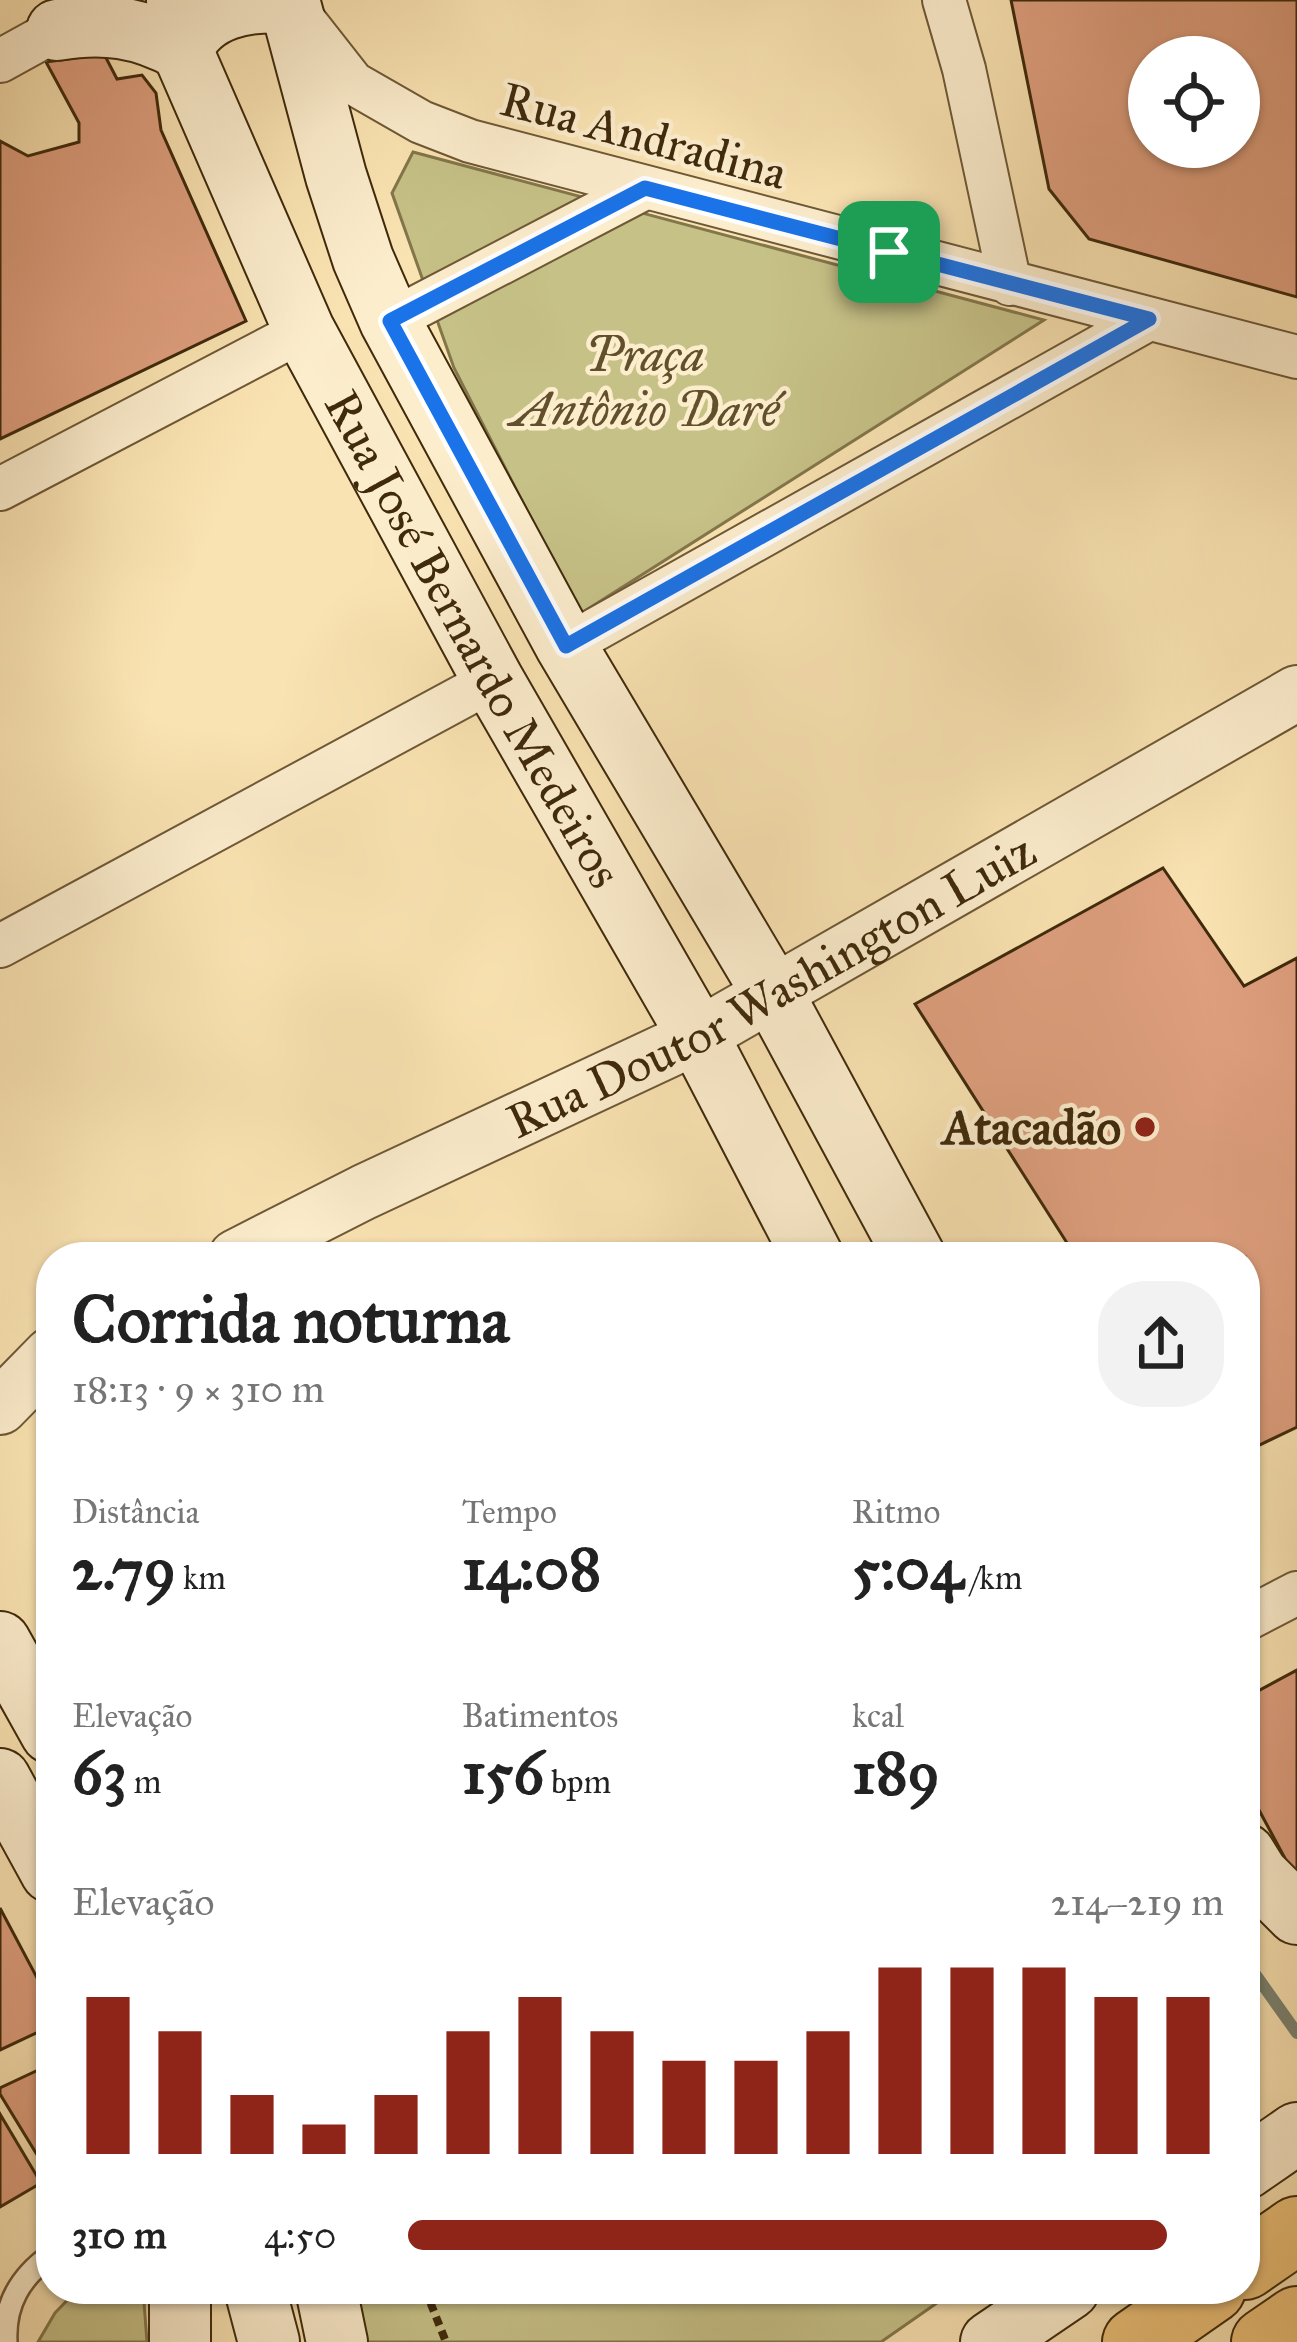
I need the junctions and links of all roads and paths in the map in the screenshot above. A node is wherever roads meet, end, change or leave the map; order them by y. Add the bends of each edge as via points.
1 (944, 0) edge
2 (290, 2) edge
3 (82, 15) edge
4 (179, 25) edge
5 (0, 61) edge
6 (645, 188) junction
7 (1010, 284) junction
8 (1149, 319) junction
9 (390, 321) junction
10 (304, 330) junction
11 (1297, 356) edge
12 (0, 489) edge
13 (566, 646) junction
14 (493, 680) junction
15 (1297, 693) edge
16 (0, 946) edge
17 (773, 994) junction
18 (698, 1036) junction
19 (266, 1242) edge
20 (805, 1242) edge
21 (907, 1242) edge
22 (36, 1368) edge
23 (0, 1407) edge
24 (1297, 1593) edge
25 (1260, 1612) edge
26 (1, 1641) edge
27 (36, 1705) edge
28 (0, 1779) edge
29 (36, 1845) edge
30 (1260, 1877) edge
31 (1297, 1913) edge
32 (1297, 2134) edge
33 (1260, 2159) edge
34 (1297, 2230) edge
35 (1260, 2256) edge
36 (36, 2268) edge
37 (180, 2304) edge
38 (260, 2304) edge
39 (329, 2304) edge
40 (431, 2304) edge
41 (1048, 2304) edge
42 (1190, 2304) edge
43 (1297, 2320) edge
44 (6, 2342) edge
45 (180, 2342) edge
46 (269, 2342) edge
47 (337, 2342) edge
48 (446, 2342) edge
49 (992, 2342) edge
50 (1136, 2342) edge
51 (1265, 2342) edge

1 - 7 street
2 - 4 main road via 258,1
2 - 6 street, Rua Andradina via 353,83 421,122
2 - 9 main road, Rua José Bernardo Medeiros via 335,176
3 - 4 main road via 86,25
3 - 5 street
4 - 10 main road, Rua José Bernardo Medeiros
6 - 7 street, Rua Andradina
6 - 9 street
7 - 8 street, Rua Andradina
8 - 11 street, Rua Andradina
8 - 13 street
9 - 13 main road, Rua José Bernardo Medeiros
10 - 12 street
10 - 14 main road, Rua José Bernardo Medeiros
13 - 17 main road, Rua José Bernardo Medeiros
14 - 16 street
14 - 18 main road, Rua José Bernardo Medeiros
15 - 17 street, Rua Doutor Washington Luiz
17 - 18 street, Rua Doutor Washington Luiz
17 - 21 main road, Rua José Bernardo Medeiros
18 - 19 street, Rua Doutor Washington Luiz
18 - 20 main road, Rua José Bernardo Medeiros
22 - 23 street
24 - 25 street
26 - 27 main road
28 - 29 main road
30 - 31 main road
32 - 33 main road
34 - 35 highway
36 - 44 lane via 10,2302
37 - 45 main road
38 - 46 main road
39 - 47 main road
40 - 48 path
41 - 49 main road
42 - 50 highway
43 - 51 highway

